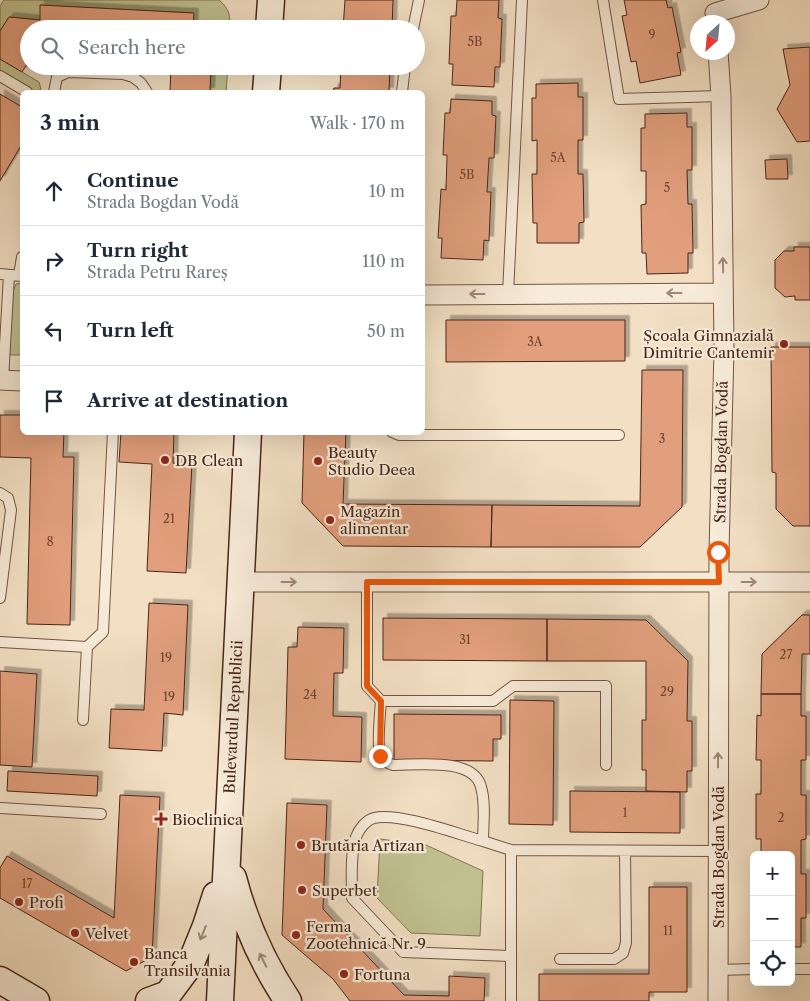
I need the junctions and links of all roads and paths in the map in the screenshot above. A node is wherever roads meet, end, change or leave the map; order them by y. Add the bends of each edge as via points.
1 (271, 0) edge
2 (419, 0) edge
3 (522, 0) edge
4 (603, 0) edge
5 (759, 0) edge
6 (715, 12) edge
7 (270, 20) edge
8 (415, 20) edge
9 (719, 60) edge
10 (62, 75) edge
11 (126, 75) edge
12 (267, 75) edge
13 (404, 75) edge
14 (0, 76) edge
15 (24, 90) edge
16 (55, 90) edge
17 (146, 90) edge
18 (266, 90) edge
19 (402, 90) edge
20 (721, 96) junction
21 (4, 275) edge
22 (20, 276) edge
23 (723, 293) junction
24 (508, 294) junction
25 (425, 295) edge
26 (2, 380) edge
27 (20, 381) edge
28 (619, 434) dead end
29 (113, 435) edge
30 (248, 435) edge
31 (425, 435) edge
32 (0, 492) edge
33 (240, 582) junction
34 (367, 582) junction
35 (719, 582) junction
36 (810, 582) edge
37 (0, 598) edge
38 (0, 642) edge
39 (87, 647) junction
40 (381, 701) junction
41 (83, 720) dead end
42 (606, 765) dead end
43 (0, 808) edge
44 (101, 814) dead end
45 (483, 842) junction
46 (511, 850) junction
47 (625, 851) junction
48 (718, 851) junction
49 (227, 853) junction
50 (511, 956) junction
51 (560, 959) dead end
52 (750, 969) edge
53 (795, 969) edge
54 (810, 969) edge
55 (718, 970) junction
56 (0, 980) edge
57 (35, 1000) edge
58 (149, 1001) edge
59 (220, 1001) edge
60 (288, 1001) edge
61 (511, 1001) edge
62 (718, 1001) edge

1 - 7 street
2 - 8 lane
3 - 24 lane
4 - 20 lane via 619,99
5 - 6 street
9 - 20 street, Strada Bogdan Vodă
10 - 16 lane via 58,77
11 - 17 lane via 141,83
12 - 18 street
13 - 19 lane
14 - 15 lane
23 -> 20 street, Strada Bogdan Vodă
21 - 22 lane
21 - 26 lane
23 -> 24 street
23 - 35 street, Strada Bogdan Vodă
24 -> 25 street
26 - 27 street
28 - 31 lane
29 - 39 lane via 104,632
30 - 33 street, Bulevardul Republicii
32 - 37 lane via 8,498 11,510
33 -> 34 street
33 - 49 street, Bulevardul Republicii
34 - 35 street
34 - 40 lane via 367,686
35 -> 36 street
48 -> 35 street, Strada Bogdan Vodă
38 - 39 lane
39 - 41 lane
40 - 42 lane via 493,702 513,686 606,686
40 - 45 lane via 380,756 387,763 454,765 475,776 483,796
43 - 44 lane
45 - 46 lane
45 - 50 lane via 407,819 375,818 360,828 356,837 352,898 403,952
46 - 47 lane
46 - 50 lane
47 - 48 lane
47 - 51 lane via 626,943 623,953 614,959
48 - 55 street, Strada Bogdan Vodă
49 -> 58 street via 206,926 191,963 168,994
49 - 59 street, Bulevardul Republicii
60 -> 49 street via 252,939
50 - 61 lane
52 - 55 lane
53 - 54 lane
55 - 62 street, Strada Bogdan Vodă
56 - 57 street

